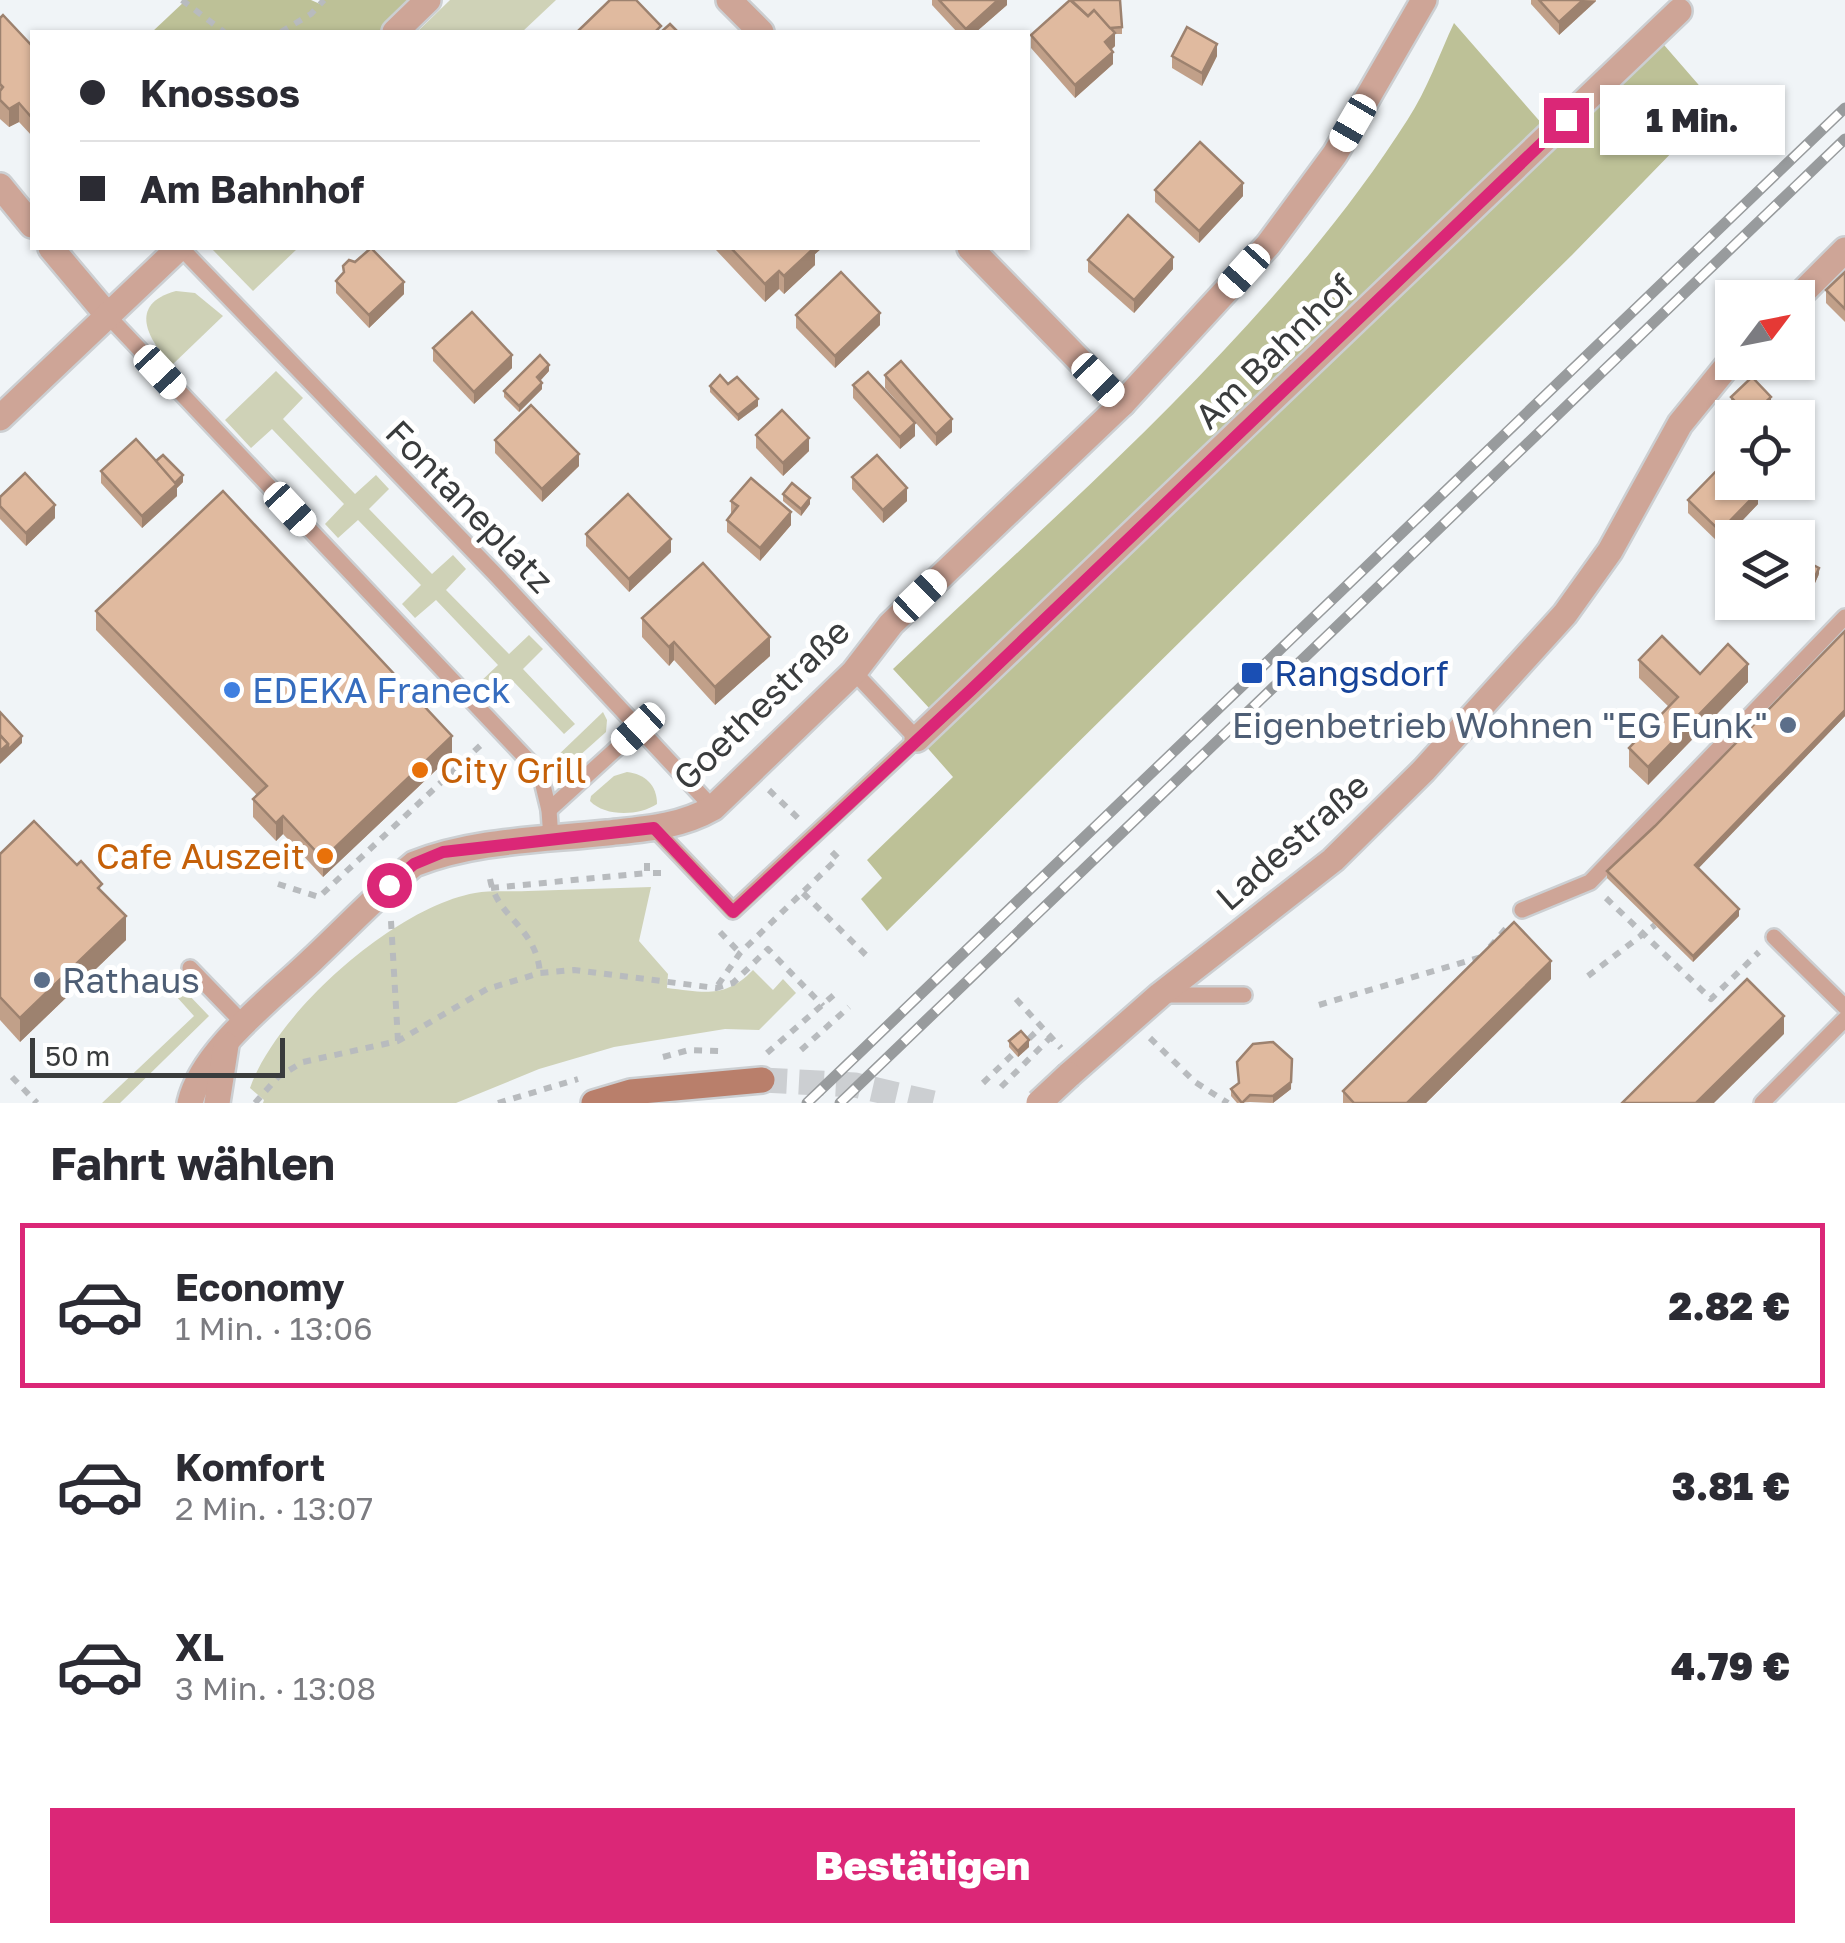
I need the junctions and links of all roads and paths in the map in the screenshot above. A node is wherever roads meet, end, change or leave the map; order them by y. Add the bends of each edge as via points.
1 (182, 0) edge
2 (324, 0) edge
3 (428, 0) edge
4 (730, 0) edge
5 (1424, 0) edge
6 (1679, 11) dead end
7 (221, 30) edge
8 (284, 30) edge
9 (397, 30) edge
10 (759, 30) edge
11 (0, 186) edge
12 (30, 223) edge
13 (53, 250) edge
14 (178, 250) edge
15 (182, 250) edge
16 (972, 250) edge
17 (1845, 250) edge
18 (1814, 280) edge
19 (108, 317) junction
20 (1716, 380) edge
21 (1122, 404) junction
22 (0, 418) edge
23 (1845, 617) edge
24 (854, 672) junction
25 (498, 729) junction
26 (638, 729) junction
27 (917, 740) junction
28 (713, 808) junction
29 (549, 810) junction
30 (654, 828) junction
31 (551, 838) junction
32 (647, 873) dead end
33 (1590, 882) junction
34 (278, 884) dead end
35 (389, 885) junction
36 (803, 893) dead end
37 (1522, 910) joint
38 (1655, 925) edge
39 (1644, 935) junction
40 (1774, 937) joint
41 (869, 958) dead end
42 (190, 968) dead end
43 (540, 973) junction
44 (1588, 976) dead end
45 (836, 993) dead end
46 (1160, 995) junction
47 (1244, 995) dead end
48 (1016, 999) dead end
49 (1320, 1005) dead end
50 (823, 1006) junction
51 (848, 1006) dead end
52 (1845, 1007) edge
53 (1134, 1018) junction
54 (1845, 1019) edge
55 (244, 1024) junction
56 (1040, 1027) junction
57 (1051, 1037) junction
58 (398, 1041) junction
59 (226, 1046) junction
60 (801, 1050) dead end
61 (770, 1053) dead end
62 (1075, 1071) junction
63 (12, 1078) dead end
64 (762, 1080) tunnel mouth
65 (983, 1083) dead end
66 (1001, 1086) dead end
67 (38, 1103) edge
68 (190, 1103) edge
69 (217, 1103) edge
70 (255, 1103) edge
71 (594, 1103) edge
72 (1039, 1103) edge
73 (1228, 1103) edge
74 (1762, 1103) edge

1 - 7 path
2 - 8 path
3 - 9 street
4 - 10 street
5 - 21 street, Goethestraße via 1335,154 1268,245
6 - 27 street, Am Bahnhof
11 - 12 street
13 - 19 street
14 - 19 street
15 - 26 lane, Fontaneplatz
16 - 21 street
17 - 18 street
19 - 22 street
19 - 25 lane
20 - 46 street, Ladestraße via 1680,424 1610,552 1565,614 1333,860
21 - 24 street, Goethestraße via 891,624
23 - 33 lane
24 - 27 lane
24 - 28 street, Goethestraße
25 - 29 lane via 540,773
25 - 34 path via 319,897
26 - 28 lane, Fontaneplatz
26 - 29 lane
27 - 30 lane via 733,912
28 - 30 street, Goethestraße
29 - 31 lane
30 - 31 street, Goethestraße
31 - 35 street, Goethestraße via 443,852
32 - 43 path via 491,884 538,952
33 - 37 lane
33 - 39 path
35 - 55 street, Goethestraße
35 - 58 path
36 - 41 path
37 - 49 path via 1481,957
38 - 39 path
39 - 40 path via 1711,999
39 - 44 path
40 - 52 lane
42 - 55 lane
43 - 50 path via 574,970 716,988 733,983 768,949
43 - 58 path via 487,989
45 - 50 path
46 - 47 lane
46 - 53 street, Ladestraße
48 - 56 path
50 - 61 path
51 - 60 path
53 - 62 street, Ladestraße
53 - 73 path via 1195,1082
54 - 74 lane
55 - 59 street, Goethestraße
56 - 57 path
56 - 65 path
57 - 62 path
57 - 66 path
58 - 70 path via 303,1062
59 - 68 street, Goethestraße via 206,1066
59 - 69 street, Goethestraße
62 - 72 street, Ladestraße, bridge
63 - 67 path
64 - 71 street via 704,1082

